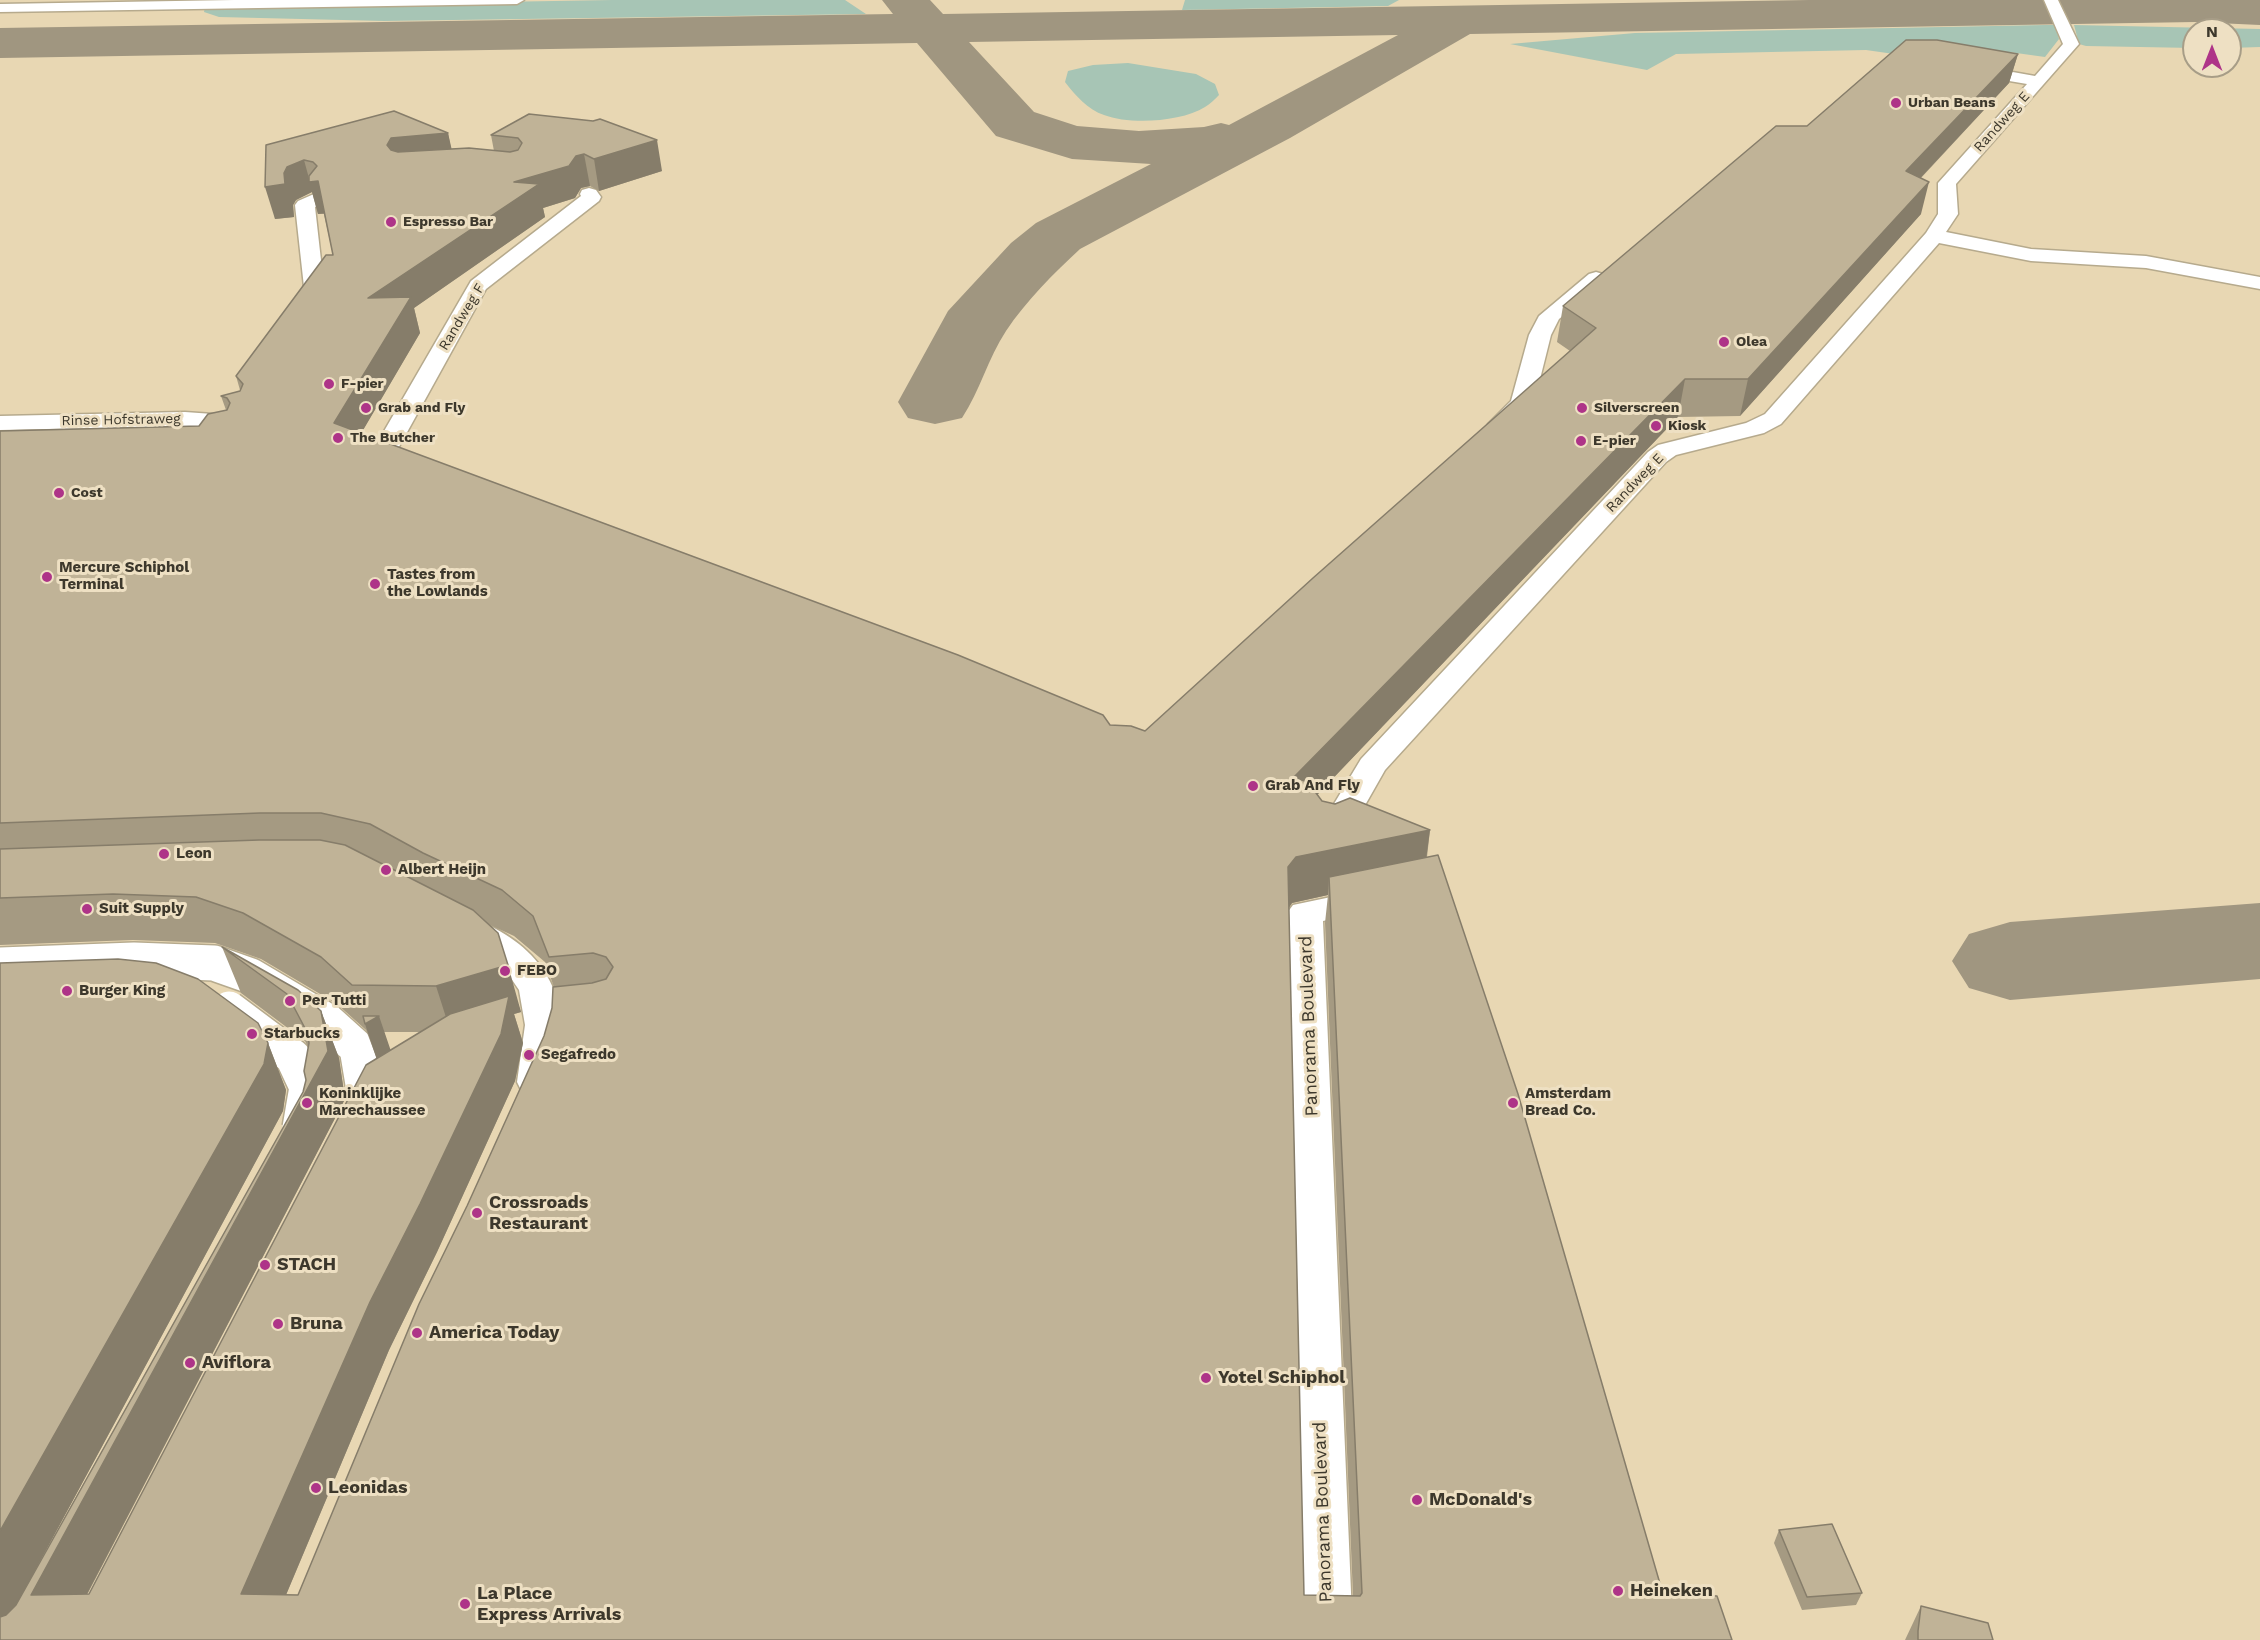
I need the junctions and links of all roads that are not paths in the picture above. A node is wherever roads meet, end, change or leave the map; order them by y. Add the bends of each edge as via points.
1 (517, 0) edge
2 (2051, 0) edge
3 (0, 8) edge
4 (1947, 65) edge
5 (2036, 84) junction
6 (589, 194) edge
7 (315, 200) edge
8 (1934, 236) junction
9 (1614, 263) edge
10 (2260, 283) edge
11 (285, 333) edge
12 (0, 423) edge
13 (230, 426) edge
14 (1505, 426) edge
15 (388, 445) edge
16 (1331, 837) edge
17 (1407, 892) edge
18 (434, 914) edge
19 (0, 965) edge
20 (0, 992) edge
21 (380, 1094) edge
22 (522, 1114) edge
23 (284, 1158) edge
24 (1327, 1640) edge

1 - 3 street
2 - 5 street via 2071,44
4 - 5 street, Randweg E via 2025,78
5 - 8 street, Randweg E via 1942,177 1948,214
6 - 15 street, Randweg F via 592,197 478,285
7 - 11 street via 305,205 314,287
8 - 10 street via 2031,255 2146,262
8 - 16 street, Randweg E via 1773,419 1755,428 1647,458 1372,766
9 - 14 street via 1550,316 1540,335 1522,403
12 - 13 street, Rinse Hofstraweg via 185,419
17 - 24 street, Panorama Boulevard via 1305,913
18 - 22 street via 500,946 530,972 546,1022 536,1082
19 - 21 street, bridge via 134,960 214,963 251,976 372,1048
20 - 23 street, bridge via 140,986 181,990 227,1008 293,1057 308,1087 302,1125

